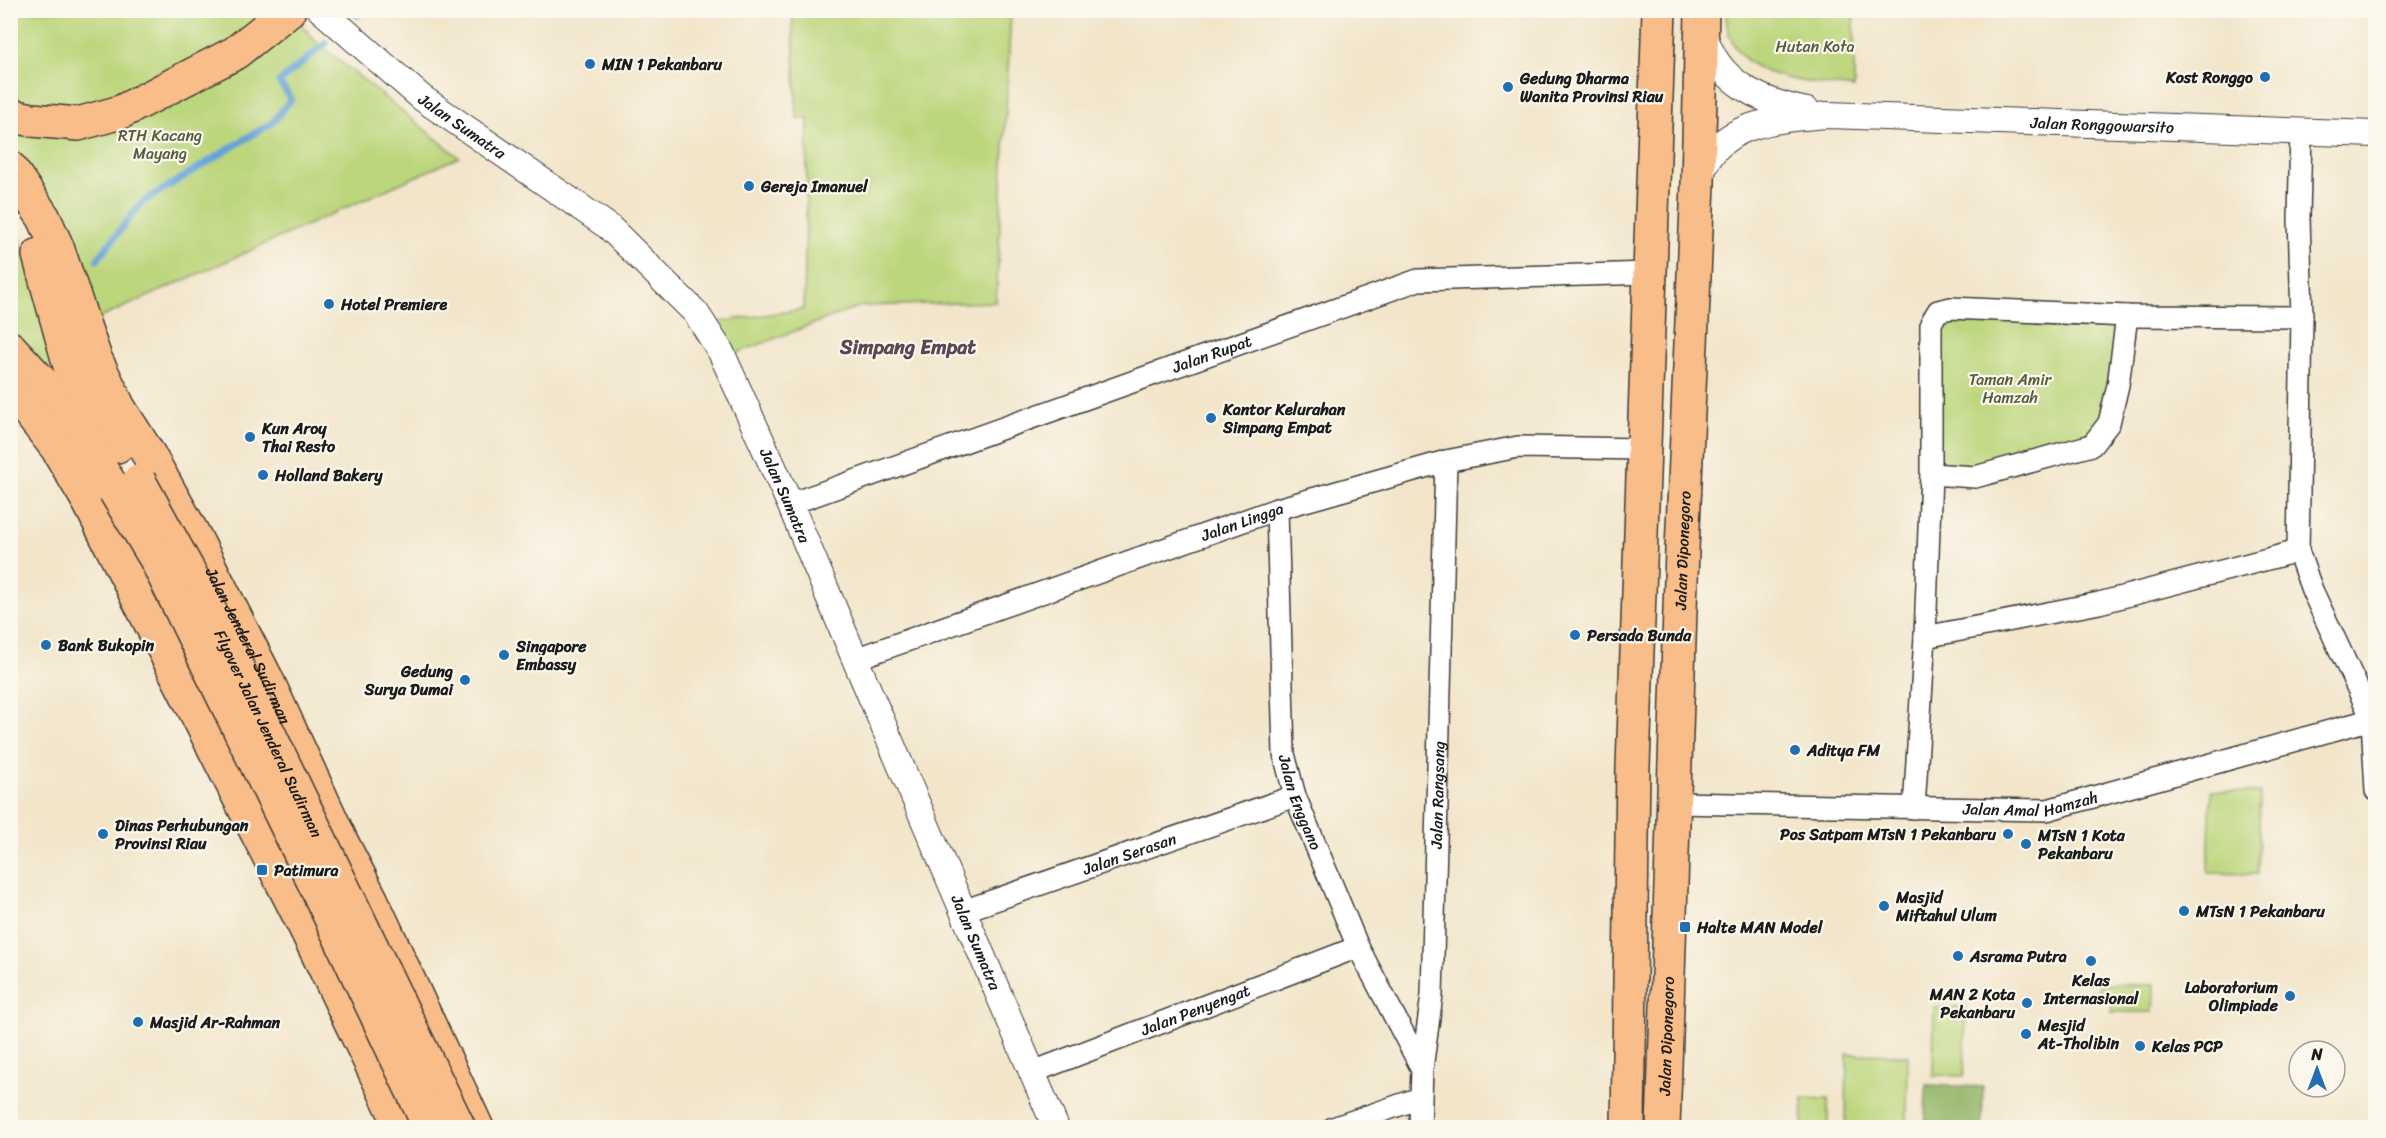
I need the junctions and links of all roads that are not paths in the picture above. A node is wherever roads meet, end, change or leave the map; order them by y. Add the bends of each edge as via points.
1 (289, 10) edge
2 (321, 10) edge
3 (1659, 10) edge
4 (1701, 19) edge
5 (10, 115) edge
6 (1828, 115) junction
7 (2301, 131) junction
8 (2376, 134) edge
9 (12, 171) edge
10 (1698, 184) junction
11 (1649, 273) junction
12 (2127, 316) junction
13 (2302, 316) junction
14 (10, 348) edge
15 (61, 384) junction
16 (10, 388) edge
17 (1644, 449) junction
18 (1446, 461) junction
19 (1931, 474) junction
20 (790, 504) junction
21 (1277, 509) junction
22 (1640, 549) junction
23 (1682, 550) junction
24 (2298, 551) junction
25 (1925, 637) junction
26 (855, 659) junction
27 (2374, 718) edge
28 (2376, 790) edge
29 (1295, 796) junction
30 (1674, 803) junction
31 (1914, 808) junction
32 (371, 899) junction
33 (963, 911) junction
34 (305, 927) junction
35 (1358, 947) junction
36 (1422, 1069) junction
37 (1033, 1072) junction
38 (1420, 1098) junction
39 (402, 1128) edge
40 (430, 1128) edge
41 (459, 1128) edge
42 (477, 1128) edge
43 (1056, 1128) edge
44 (1333, 1128) edge
45 (1420, 1128) edge
46 (1628, 1128) edge
47 (1663, 1128) edge

1 - 5 main road via 226,58 121,112 78,124
2 - 20 street, Jalan Sumatra via 422,98 609,227 696,313 721,352
3 - 11 main road, Jalan Diponegoro
4 - 6 street, Jalan Ronggowarsito via 1714,61 1731,80 1782,106
4 - 10 main road, Jalan Diponegoro
6 - 7 street, Jalan Ronggowarsito
6 - 10 street, Jalan Ronggowarsito via 1782,119 1742,130 1713,150
7 - 8 street, Jalan Ronggowarsito
7 - 13 street
9 - 15 main road, Flyover Jalan Jenderal Sudirman
9 - 32 main road, Jalan Jenderal Sudirman via 44,218 57,247 94,358 193,534
10 - 23 main road, Jalan Diponegoro
11 - 17 main road, Jalan Diponegoro
11 - 20 street, Jalan Rupat via 1418,280
12 - 13 street
12 - 19 street via 2109,423 2092,446 1975,477
12 - 19 street via 1951,308 1938,311 1931,323
13 - 24 street
14 - 15 main road, Flyover Jalan Jenderal Sudirman
15 - 40 main road, Flyover Jalan Jenderal Sudirman, bridge via 115,491 156,560
15 - 41 main road, Flyover Jalan Jenderal Sudirman, bridge via 139,481 206,603
16 - 34 main road via 57,448 89,502
17 - 18 street, Jalan Lingga via 1518,447
17 - 22 main road, Jalan Diponegoro
18 - 21 street, Jalan Lingga
18 - 36 street, Jalan Rangsang via 1432,995
19 - 25 street
20 - 26 street, Jalan Sumatra
21 - 26 street, Jalan Lingga
21 - 29 street, Jalan Enggano via 1284,754
22 - 23 main road
22 - 46 main road, Jalan Diponegoro
23 - 30 main road, Jalan Diponegoro
24 - 25 street via 2098,603
24 - 27 street via 2312,590
25 - 31 street
26 - 33 street, Jalan Sumatra
27 - 28 street
27 - 31 street, Jalan Amal Hamzah via 2047,810
29 - 33 street, Jalan Serasan
29 - 35 street, Jalan Enggano
30 - 31 street, Jalan Amal Hamzah
30 - 47 main road, Jalan Diponegoro
32 - 34 main road via 385,956 412,1017 410,1031 398,1041 384,1042 372,1034 341,971
32 - 42 main road, Jalan Jenderal Sudirman
33 - 37 street, Jalan Sumatra
34 - 39 main road
35 - 36 street, Jalan Enggano
35 - 37 street, Jalan Penyengat
36 - 38 street, Jalan Rangsang
37 - 43 street, Jalan Sumatra
38 - 44 street
38 - 45 street, Jalan Rangsang

